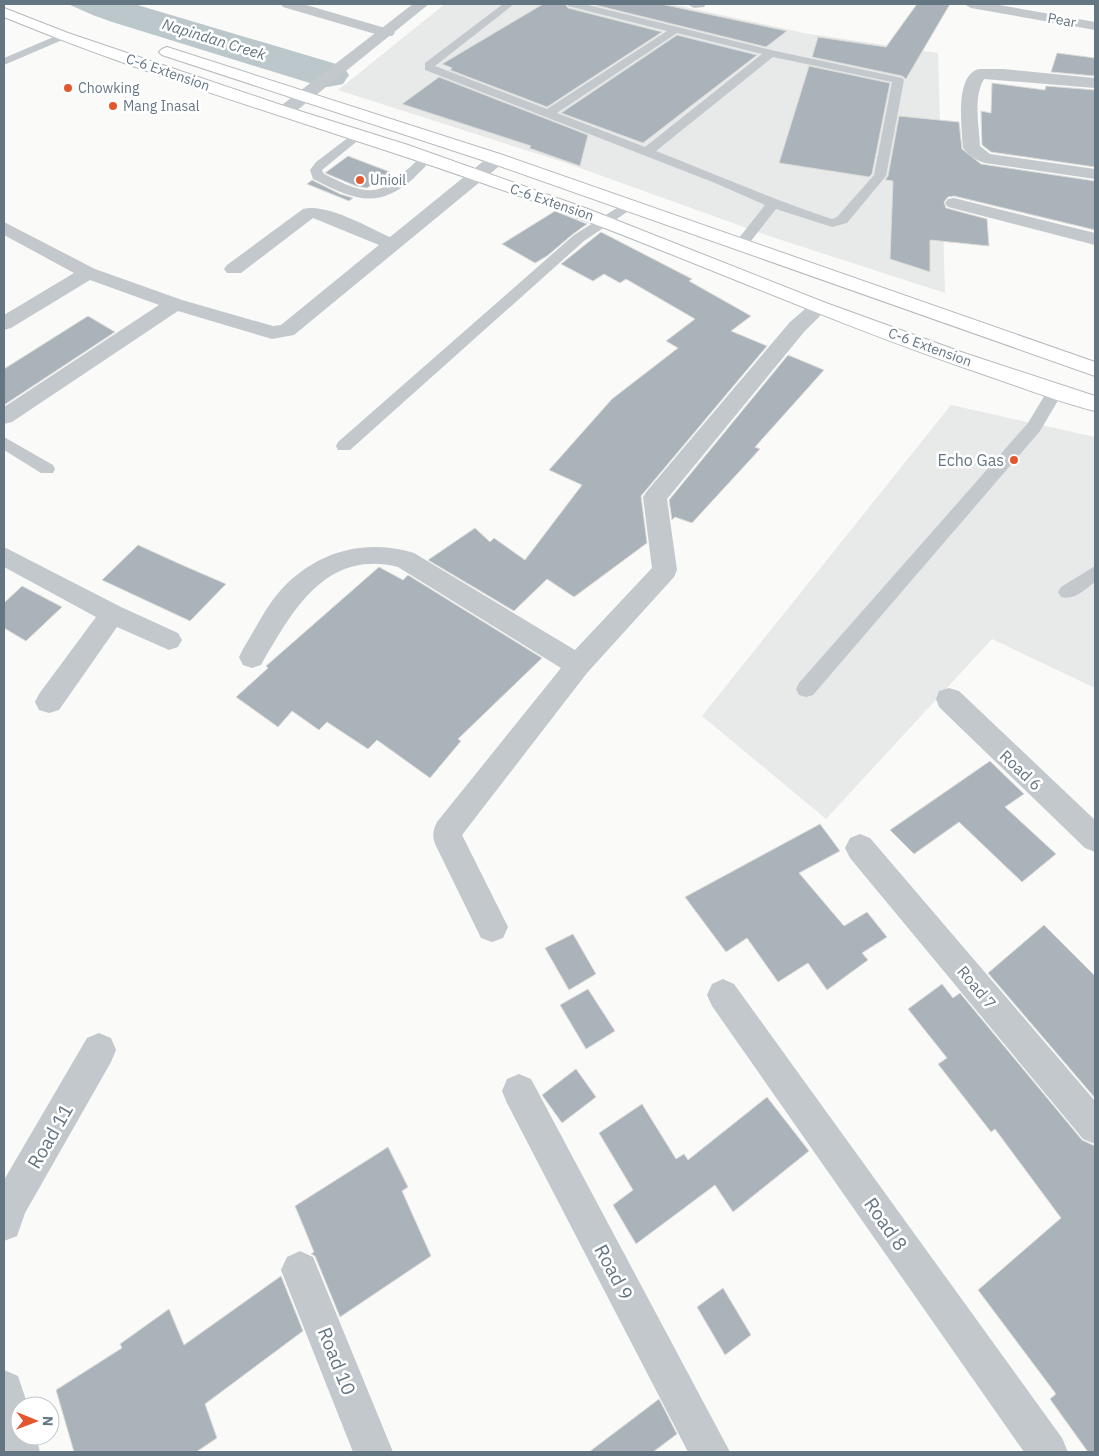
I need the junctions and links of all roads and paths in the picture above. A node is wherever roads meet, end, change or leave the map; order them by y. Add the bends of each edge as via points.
1 (288, 4) edge
2 (422, 4) edge
3 (509, 4) edge
4 (572, 4) edge
5 (694, 4) edge
6 (699, 4) edge
7 (970, 4) edge
8 (4, 12) edge
9 (1095, 26) edge
10 (675, 30) junction
11 (387, 33) junction
12 (64, 36) junction
13 (151, 47) dead end
14 (771, 53) junction
15 (4, 62) edge
16 (1095, 83) edge
17 (303, 97) junction
18 (284, 112) junction
19 (548, 114) junction
20 (357, 135) junction
21 (648, 151) junction
22 (427, 158) junction
23 (497, 159) junction
24 (1095, 174) edge
25 (478, 176) junction
26 (954, 203) dead end
27 (773, 204) junction
28 (628, 205) junction
29 (605, 221) junction
30 (4, 228) edge
31 (1095, 239) edge
32 (742, 243) junction
33 (394, 245) junction
34 (234, 269) dead end
35 (88, 273) junction
36 (175, 304) junction
37 (819, 307) junction
38 (4, 324) edge
39 (1095, 369) edge
40 (1055, 392) junction
41 (1095, 404) edge
42 (4, 417) edge
43 (4, 443) edge
44 (344, 446) dead end
45 (47, 469) dead end
46 (4, 556) edge
47 (1095, 573) edge
48 (1067, 592) dead end
49 (112, 614) junction
50 (169, 640) dead end
51 (252, 657) dead end
52 (578, 665) junction
53 (806, 689) dead end
54 (949, 699) dead end
55 (49, 702) dead end
56 (1095, 839) edge
57 (860, 848) dead end
58 (492, 927) dead end
59 (722, 995) dead end
60 (99, 1050) dead end
61 (519, 1091) dead end
62 (1095, 1127) edge
63 (4, 1223) edge
64 (300, 1270) dead end
65 (4, 1390) edge
66 (20, 1452) edge
67 (373, 1452) edge
68 (710, 1452) edge
69 (1048, 1452) edge

1 - 11 street
2 - 11 street
3 - 19 lane via 429,68
4 - 10 lane
5 - 6 street
7 - 9 street, Pear
8 - 12 main road, C-6 Extension
10 - 14 lane
10 - 19 lane
11 - 17 street
12 - 15 lane
12 - 18 main road, C-6 Extension
13 - 17 main road, C-6 Extension
14 - 21 lane
14 - 27 lane via 898,80 880,176 842,220 832,223 821,221
16 - 24 street via 979,74 971,87 970,102 972,148 976,153 985,158
17 - 18 street
17 - 23 main road, C-6 Extension
18 - 20 main road, C-6 Extension
19 - 21 lane
20 - 22 main road, C-6 Extension
20 - 22 lane via 320,165 316,170 318,176 360,193 386,193
21 - 27 lane
22 - 25 main road, C-6 Extension
23 - 25 street
23 - 28 main road, C-6 Extension
25 - 29 main road, C-6 Extension
25 - 33 street
26 - 31 street
27 - 32 lane
28 - 29 lane
28 - 32 main road, C-6 Extension
29 - 37 main road, C-6 Extension
29 - 44 lane via 579,238
30 - 35 street
32 - 39 main road, C-6 Extension
33 - 34 street via 318,213 309,213
33 - 36 street via 287,330 280,332 272,333
35 - 36 street
35 - 38 street
36 - 42 street
37 - 40 main road, C-6 Extension
37 - 52 street via 797,327 654,497 664,570
40 - 41 main road, C-6 Extension
40 - 53 lane via 1034,427
43 - 45 lane
46 - 49 street
47 - 48 lane
49 - 50 street
49 - 55 street
51 - 52 street via 288,599 301,586 344,559 384,554 405,560
52 - 58 street via 446,831 447,839
54 - 56 street, Road 6
57 - 62 street, Road 7
59 - 69 street, Road 8
60 - 63 street, Road 11 via 8,1207
61 - 68 street, Road 9
64 - 67 street, Road 10
65 - 66 street

